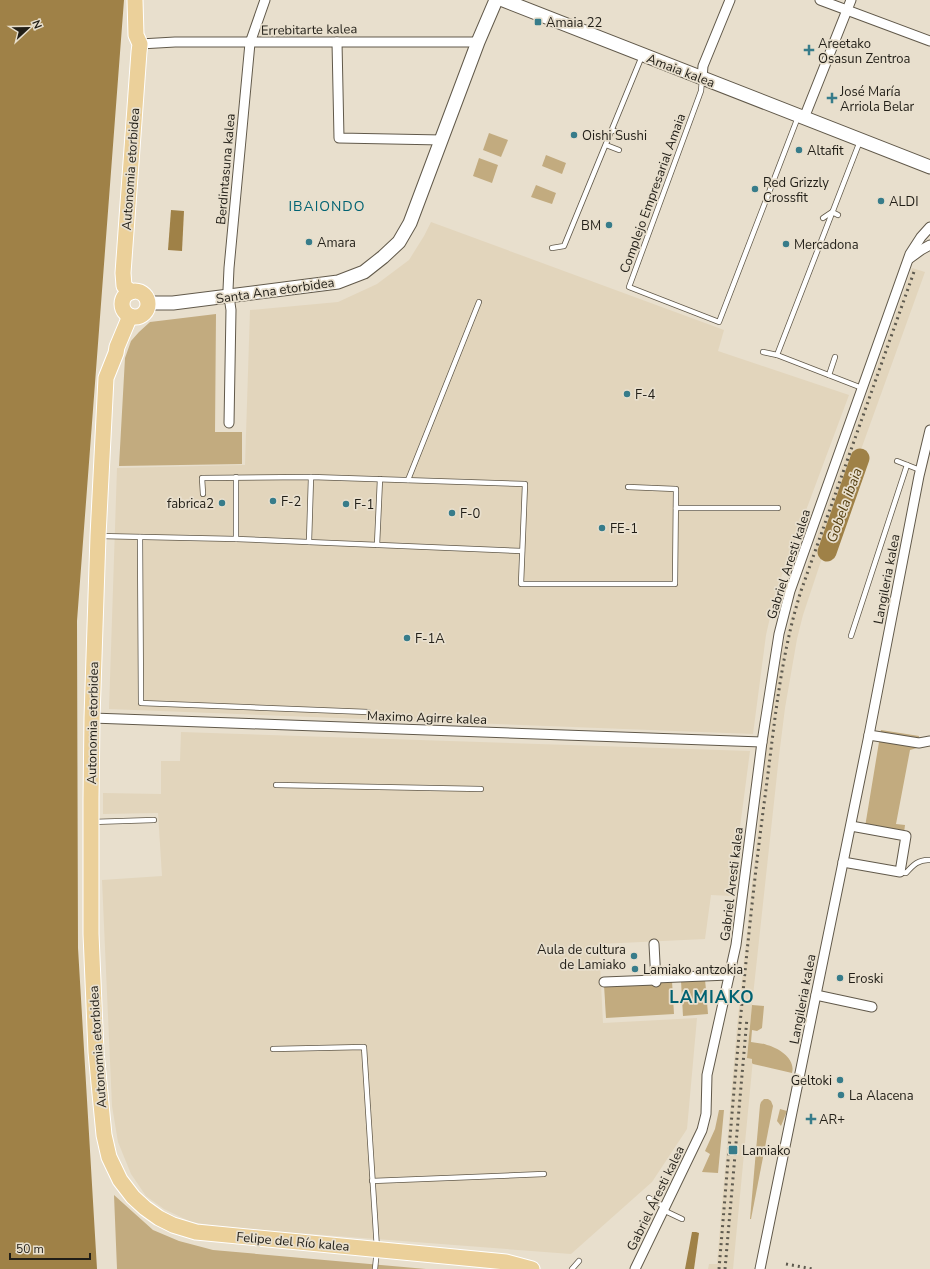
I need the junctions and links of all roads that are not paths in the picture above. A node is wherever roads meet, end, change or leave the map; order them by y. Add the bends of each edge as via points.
1 (135, 0) edge
2 (142, 0) edge
3 (265, 0) edge
4 (496, 0) edge
5 (503, 0) edge
6 (730, 0) edge
7 (820, 0) edge
8 (851, 0) edge
9 (847, 11) junction
10 (930, 41) edge
11 (337, 42) junction
12 (478, 42) junction
13 (250, 43) junction
14 (140, 44) junction
15 (642, 55) junction
16 (702, 78) junction
17 (801, 116) junction
18 (612, 130) junction
19 (625, 135) dead end
20 (860, 139) junction
21 (442, 140) junction
22 (606, 145) junction
23 (619, 150) dead end
24 (929, 167) edge
25 (832, 212) junction
26 (838, 215) dead end
27 (823, 218) dead end
28 (930, 227) edge
29 (930, 245) edge
30 (552, 248) dead end
31 (906, 264) junction
32 (132, 292) junction
33 (229, 296) junction
34 (479, 302) dead end
35 (148, 303) junction
36 (130, 316) junction
37 (763, 352) dead end
38 (777, 355) junction
39 (835, 357) dead end
40 (829, 375) junction
41 (862, 388) junction
42 (229, 423) dead end
43 (930, 430) edge
44 (896, 461) dead end
45 (907, 464) junction
46 (920, 470) junction
47 (236, 477) junction
48 (311, 477) junction
49 (380, 479) junction
50 (408, 480) junction
51 (628, 487) dead end
52 (203, 494) dead end
53 (676, 508) junction
54 (778, 508) dead end
55 (98, 536) junction
56 (140, 537) junction
57 (236, 539) junction
58 (309, 542) junction
59 (377, 545) junction
60 (522, 551) junction
61 (851, 636) dead end
62 (368, 712) dead end
63 (92, 718) junction
64 (869, 735) junction
65 (930, 741) edge
66 (762, 742) junction
67 (276, 785) dead end
68 (481, 789) dead end
69 (154, 820) dead end
70 (91, 822) junction
71 (851, 826) junction
72 (930, 860) edge
73 (843, 862) junction
74 (900, 872) junction
75 (654, 944) dead end
76 (729, 975) junction
77 (656, 980) junction
78 (604, 982) dead end
79 (816, 995) junction
80 (872, 1007) dead end
81 (272, 1049) dead end
82 (104, 1135) joint
83 (544, 1174) dead end
84 (372, 1181) junction
85 (649, 1198) dead end
86 (664, 1208) junction
87 (682, 1219) dead end
88 (376, 1249) junction
89 (579, 1260) dead end
90 (376, 1269) edge
91 (532, 1269) edge
92 (572, 1269) edge
93 (635, 1269) edge
94 (760, 1269) edge

1 - 14 main road via 136,35
2 - 14 main road via 143,37
3 - 13 street, Berdintasuna kalea
4 - 12 street, Santa Ana etorbidea
5 - 15 street, Amaia kalea
6 - 16 street via 703,66
7 - 9 street
8 - 9 street
9 - 10 street
9 - 17 street
11 - 12 street, Errebitarte kalea
11 - 13 street, Errebitarte kalea
11 - 21 street via 339,138
12 - 21 street, Santa Ana etorbidea
13 - 14 street, Errebitarte kalea
13 - 33 street, Berdintasuna kalea via 229,268
14 - 32 main road, Autonomia etorbidea via 123,273 124,286
15 - 16 street, Amaia kalea
15 - 18 lane
16 - 17 street, Amaia kalea
16 - 17 lane, Complejo Empresarial Amaia via 701,91 629,287 719,322
17 - 20 street, Amaia kalea
18 - 19 lane
18 - 22 lane
20 - 24 street, Amaia kalea
20 - 25 lane
21 - 33 street, Santa Ana etorbidea via 410,223 399,242 364,272 338,282
22 - 23 lane
22 - 30 lane via 564,246
25 - 26 lane
25 - 27 lane
25 - 38 lane
28 - 31 street, Gabriel Aresti kalea via 921,237
29 - 31 street
31 - 41 street, Gabriel Aresti kalea
32 - 35 main road via 145,296
32 - 36 main road via 123,302 125,311
33 - 35 street, Santa Ana etorbidea via 173,303
33 - 42 street, Berdintasuna kalea via 232,310
34 - 50 lane
35 - 36 main road via 143,314
36 - 55 main road, Autonomia etorbidea via 106,378
37 - 38 lane
38 - 40 lane
39 - 40 lane
40 - 41 lane
41 - 66 street, Gabriel Aresti kalea via 790,591 779,634
43 - 46 street, Langileria kalea
44 - 45 lane
45 - 46 lane
45 - 61 lane
46 - 64 street, Langileria kalea
47 - 48 lane
47 - 52 lane via 202,478
47 - 57 lane
48 - 49 lane
48 - 58 lane
49 - 50 lane
49 - 59 lane
50 - 60 lane via 524,484
51 - 53 lane via 676,489
53 - 54 lane
53 - 60 lane via 675,584 522,584
55 - 56 lane
55 - 63 main road, Autonomia etorbidea
56 - 57 lane
56 - 62 lane via 142,703
57 - 58 lane
58 - 59 lane
59 - 60 lane
63 - 66 street, Maximo Agirre kalea
63 - 70 main road, Autonomia etorbidea
64 - 65 street via 919,743
64 - 71 street, Langileria kalea
66 - 76 street, Gabriel Aresti kalea via 736,945
67 - 68 lane
69 - 70 lane
70 - 82 main road, Autonomia etorbidea via 91,934 96,1052
71 - 73 street, Langileria kalea
71 - 74 street via 906,836
72 - 74 lane via 919,861 906,873
73 - 74 street
73 - 79 street, Langileria kalea
75 - 77 street
76 - 77 street
76 - 86 street, Gabriel Aresti kalea via 708,1075 706,1114 702,1130
77 - 78 street
79 - 80 street
79 - 94 street, Langileria kalea
81 - 84 lane via 364,1047
82 - 88 main road, Felipe del Río kalea via 109,1157 120,1180 145,1208 172,1225 196,1232
83 - 84 lane
84 - 88 lane
85 - 86 lane
86 - 87 lane
86 - 93 street, Gabriel Aresti kalea
88 - 90 lane
88 - 91 main road, Felipe del Río kalea via 506,1262
89 - 92 lane

